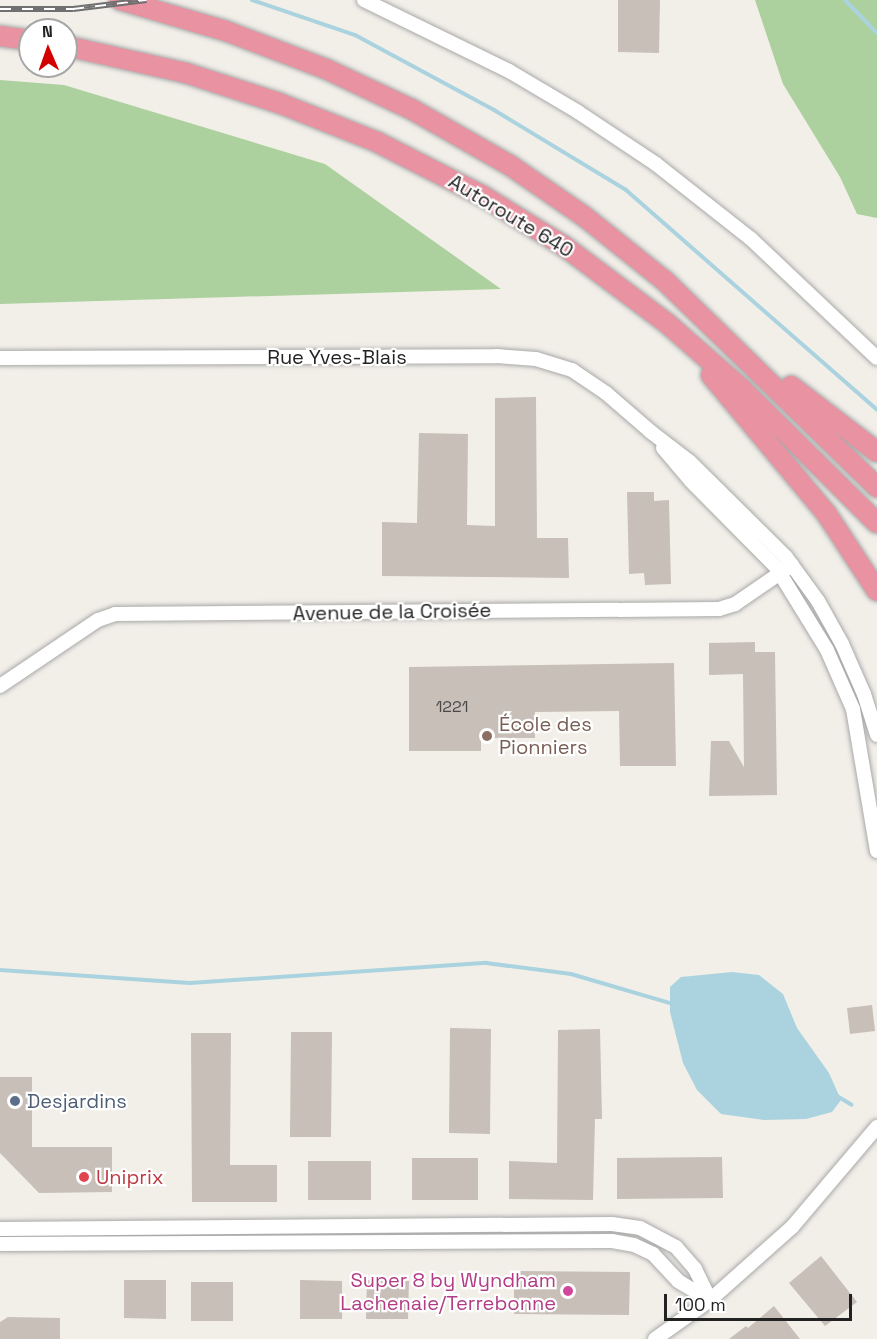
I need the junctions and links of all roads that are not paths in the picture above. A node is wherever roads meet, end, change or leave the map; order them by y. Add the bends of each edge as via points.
1 (120, 0) edge
2 (364, 0) edge
3 (0, 36) edge
4 (18, 38) edge
5 (78, 49) edge
6 (660, 317) junction
7 (717, 330) junction
8 (0, 358) edge
9 (877, 358) edge
10 (651, 432) junction
11 (877, 452) edge
12 (877, 487) edge
13 (877, 523) edge
14 (792, 565) junction
15 (780, 574) junction
16 (877, 591) edge
17 (0, 686) edge
18 (877, 735) edge
19 (877, 851) edge
20 (877, 1127) edge
21 (472, 1225) junction
22 (268, 1227) junction
23 (104, 1228) junction
24 (0, 1229) edge
25 (473, 1242) junction
26 (105, 1243) junction
27 (269, 1243) junction
28 (0, 1244) edge
29 (710, 1300) junction
30 (655, 1339) edge

1 - 7 highway, Autoroute 640 via 226,30 296,56 375,90 446,128 511,166 585,217 665,281
2 - 9 street via 509,71 649,159 751,239
3 - 4 highway
5 - 6 highway, Autoroute 640 via 208,79 298,109 377,142 438,171 524,221 579,256
6 - 13 highway, Autoroute 640 via 735,383
6 - 16 highway via 820,506
7 - 11 highway
7 - 12 highway, Autoroute 640
8 - 10 street, Rue Yves-Blais via 530,358 580,374
10 - 14 street, Rue Yves-Blais via 690,462
10 - 15 street, Rue Yves-Blais via 681,470 753,541
14 - 15 street, Avenue de la Croisée
14 - 18 street, Rue Yves-Blais via 822,608 850,660
15 - 17 street, Avenue de la Croisée via 735,604 719,609 115,614 98,620
15 - 19 street, Rue Yves-Blais via 818,633 853,709
20 - 29 street via 793,1226
21 - 22 street
21 - 25 street
21 - 29 street via 612,1224 640,1228 676,1247 695,1269
22 - 23 street
22 - 27 street
23 - 24 street
23 - 26 street
25 - 27 street
25 - 29 street via 612,1241 634,1245 653,1254 678,1281
26 - 27 street
26 - 28 street
29 - 30 street

